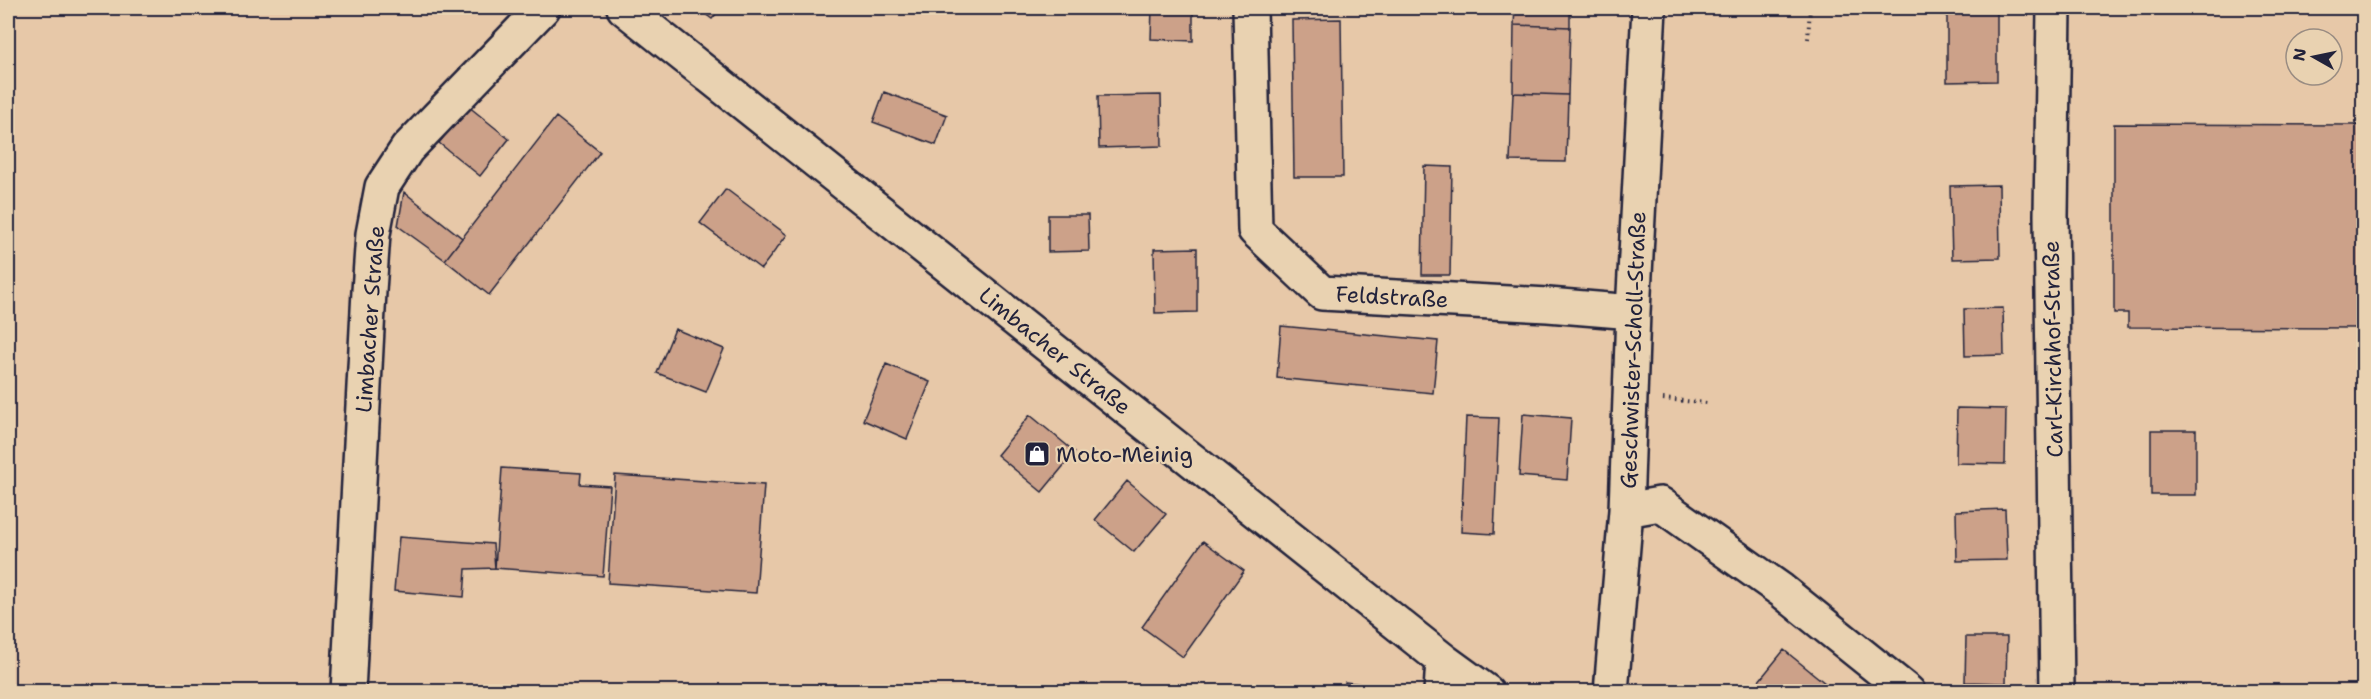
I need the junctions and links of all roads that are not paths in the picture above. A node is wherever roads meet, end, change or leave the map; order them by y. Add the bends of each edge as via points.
1 (543, 8) edge
2 (624, 8) edge
3 (1250, 8) edge
4 (1649, 8) edge
5 (2054, 8) edge
6 (1633, 312) junction
7 (1626, 510) junction
8 (1442, 676) edge
9 (348, 692) edge
10 (1487, 692) edge
11 (1611, 692) edge
12 (1908, 692) edge
13 (2057, 692) edge

1 - 9 street, Limbacher Straße via 407,149 382,187 373,234 369,291
2 - 8 street, Limbacher Straße
3 - 6 street, Feldstraße via 1255,230 1322,293
4 - 6 street, Geschwister-Scholl-Straße
5 - 13 street, Carl-Kirchhof-Straße via 2051,215
6 - 7 street, Geschwister-Scholl-Straße
7 - 11 street, Geschwister-Scholl-Straße
7 - 12 street via 1660,504 1780,590
8 - 10 street, Limbacher Straße

